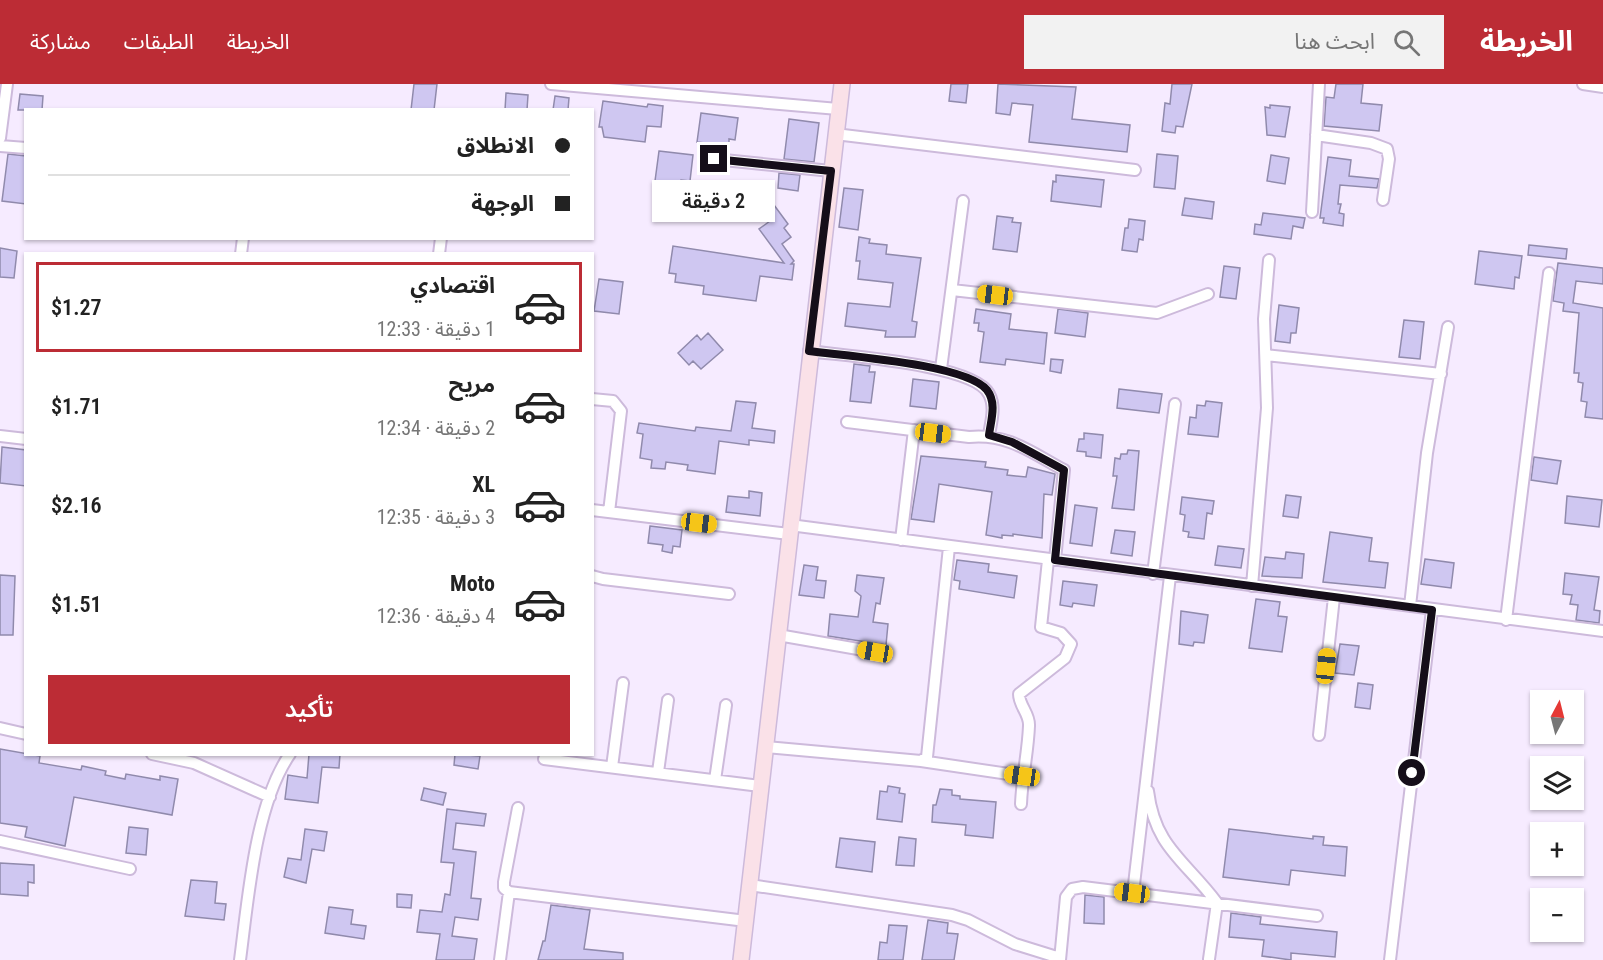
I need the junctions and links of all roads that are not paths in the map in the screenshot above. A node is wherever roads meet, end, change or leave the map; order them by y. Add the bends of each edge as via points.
1 (7, 84) edge
2 (551, 84) edge
3 (842, 84) edge
4 (1319, 84) edge
5 (1583, 84) edge
6 (1603, 87) edge
7 (838, 109) junction
8 (835, 134) junction
9 (1316, 135) junction
10 (0, 138) edge
11 (0, 146) edge
12 (24, 148) edge
13 (714, 159) dead end
14 (1136, 170) dead end
15 (831, 171) junction
16 (1383, 200) dead end
17 (963, 201) dead end
18 (1312, 212) dead end
19 (1269, 260) dead end
20 (1549, 273) dead end
21 (952, 290) junction
22 (1208, 294) dead end
23 (1448, 327) dead end
24 (809, 351) junction
25 (1266, 355) junction
26 (941, 369) junction
27 (1441, 374) junction
28 (594, 399) edge
29 (1175, 404) dead end
30 (847, 422) dead end
31 (914, 430) junction
32 (989, 435) junction
33 (0, 436) edge
34 (24, 439) edge
35 (594, 510) edge
36 (609, 512) junction
37 (789, 530) junction
38 (901, 540) junction
39 (949, 547) junction
40 (1052, 560) junction
41 (1154, 574) junction
42 (1170, 576) junction
43 (594, 577) edge
44 (1252, 586) junction
45 (729, 594) dead end
46 (1334, 597) junction
47 (1410, 606) junction
48 (1432, 610) junction
49 (1506, 620) junction
50 (1603, 631) edge
51 (778, 635) junction
52 (875, 652) dead end
53 (623, 683) dead end
54 (668, 700) dead end
55 (726, 705) dead end
56 (0, 728) edge
57 (24, 734) edge
58 (1319, 735) dead end
59 (766, 747) junction
60 (161, 756) edge
61 (289, 756) edge
62 (544, 759) dead end
63 (921, 761) junction
64 (612, 767) junction
65 (658, 772) junction
66 (1022, 776) junction
67 (1146, 776) junction
68 (715, 780) junction
69 (760, 786) junction
70 (270, 797) junction
71 (1021, 804) dead end
72 (518, 808) dead end
73 (0, 841) edge
74 (130, 869) dead end
75 (750, 885) junction
76 (509, 892) junction
77 (1132, 893) junction
78 (1217, 903) junction
79 (1317, 916) dead end
80 (746, 921) junction
81 (1060, 959) edge
82 (1209, 959) edge
83 (240, 960) edge
84 (501, 960) edge
85 (741, 960) edge
86 (1390, 960) edge

1 - 10 street
2 - 7 street
3 - 7 main road
4 - 9 street
5 - 6 street
7 - 8 main road
8 - 14 street
8 - 15 main road
9 - 16 street via 1387,149
9 - 18 street
11 - 12 street
13 - 15 street
15 - 24 main road
17 - 21 street
19 - 25 street via 1264,297
20 - 49 street
21 - 22 street via 1157,313
21 - 26 street
23 - 27 street
24 - 26 street
24 - 37 main road
25 - 27 street
25 - 44 street via 1267,408
26 - 32 street via 968,377 986,388 993,406
27 - 47 street via 1427,453
28 - 36 street via 613,401 621,411
29 - 41 street
30 - 31 street
31 - 32 street via 969,437
31 - 38 street
32 - 40 street via 1012,442 1064,470
33 - 34 street
35 - 36 street
36 - 37 street
37 - 38 street
37 - 51 main road
38 - 39 street
39 - 40 street
39 - 63 street via 929,749
40 - 41 street
40 - 66 street via 1041,627 1061,633 1071,644 1065,658 1019,694 1029,724
41 - 42 street
42 - 44 street
42 - 67 street
43 - 45 street
44 - 46 street
46 - 47 street
46 - 58 street
47 - 48 street
48 - 49 street
48 - 86 street
49 - 50 street
51 - 52 street
51 - 59 main road
53 - 64 street
54 - 65 street
55 - 68 street
56 - 57 street
59 - 63 street
59 - 69 main road
60 - 70 street via 194,763
61 - 70 street
62 - 64 street
63 - 66 street
64 - 65 street
65 - 68 street
66 - 71 street
67 - 77 street
67 - 78 street via 1149,801 1163,842
68 - 69 street
69 - 75 main road
70 - 83 street via 256,851
72 - 76 street via 504,882
73 - 74 street
75 - 80 main road
75 - 81 street via 952,915 1015,944
76 - 80 street
76 - 84 street
77 - 78 street
77 - 81 street via 1072,889 1066,897
78 - 79 street
78 - 82 street
80 - 85 main road

